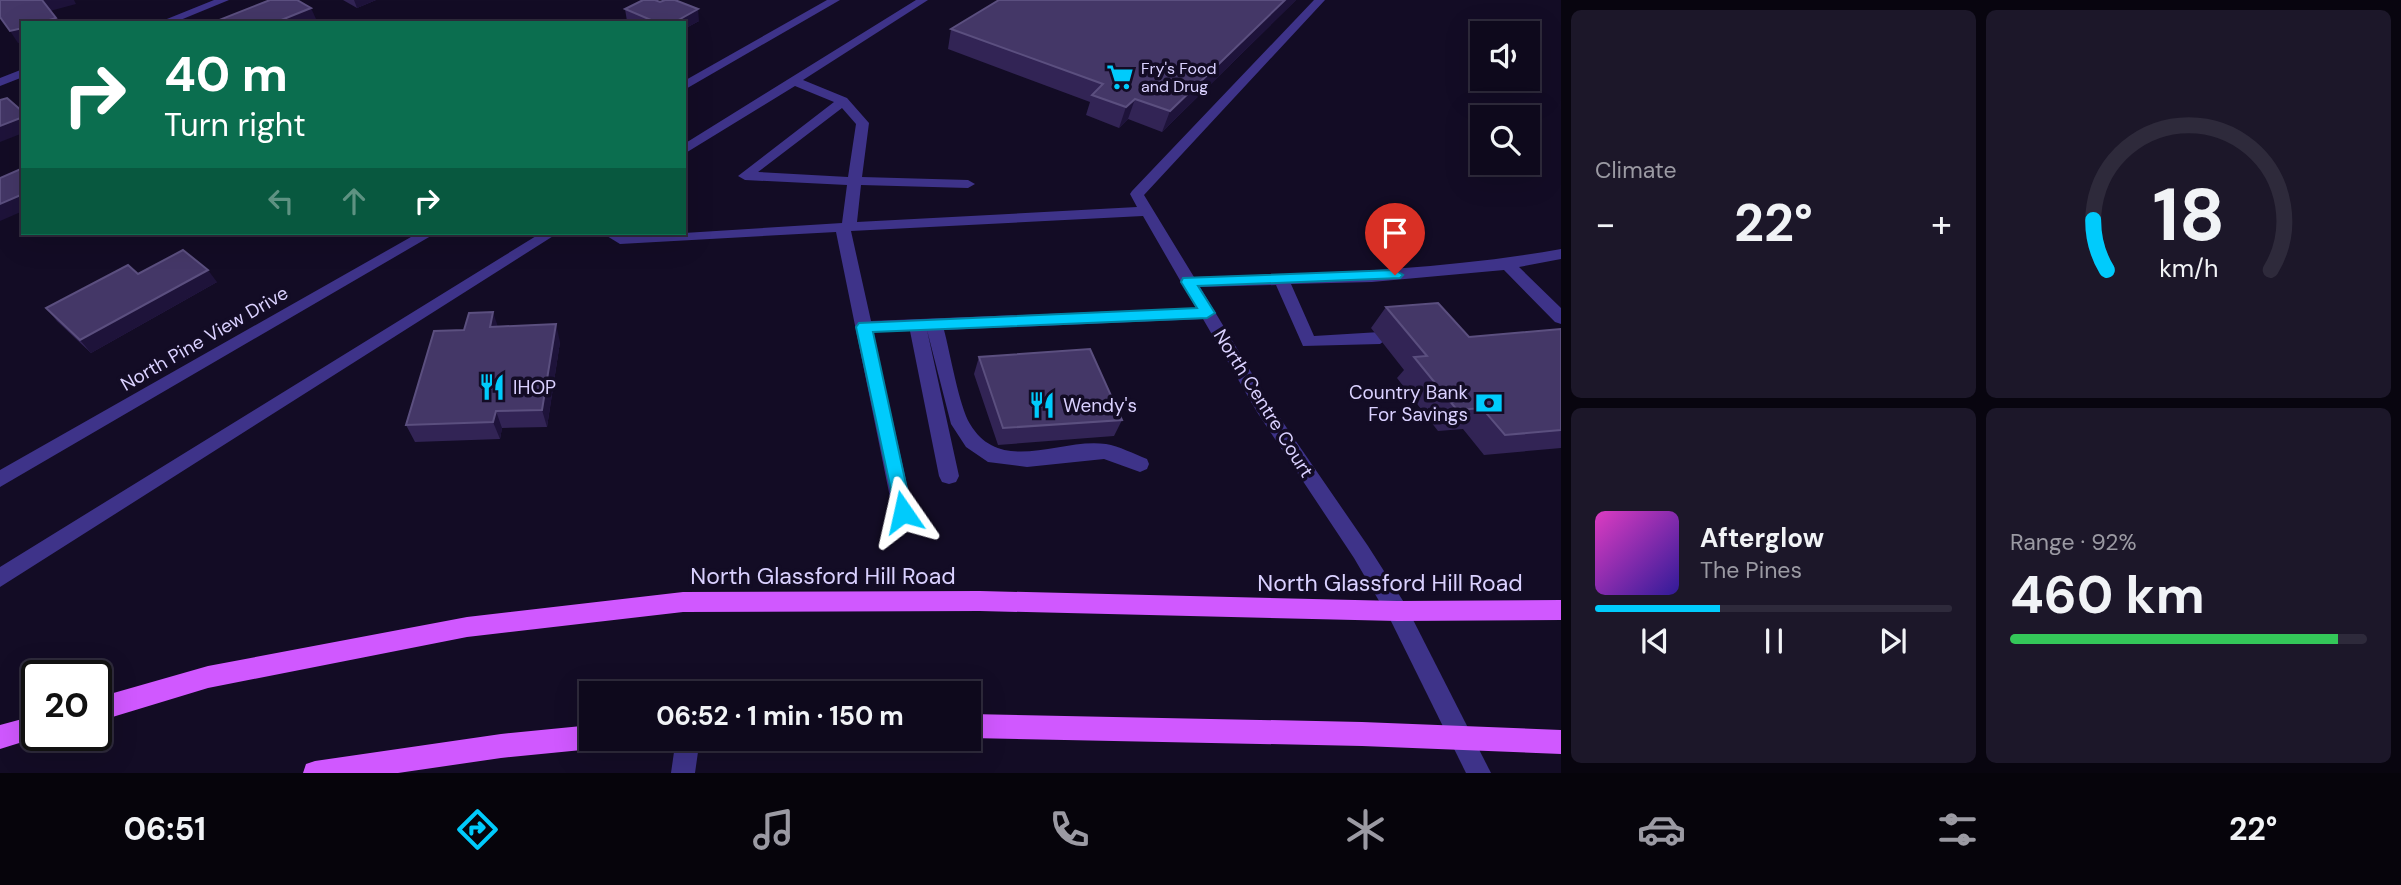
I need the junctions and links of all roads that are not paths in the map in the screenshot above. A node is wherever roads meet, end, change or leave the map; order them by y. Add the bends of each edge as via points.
1 (225, 0) edge
2 (835, 0) edge
3 (923, 0) edge
4 (1320, 0) edge
5 (167, 21) edge
6 (21, 74) edge
7 (794, 80) junction
8 (0, 82) edge
9 (686, 85) edge
10 (843, 101) junction
11 (686, 149) edge
12 (854, 181) junction
13 (968, 184) dead end
14 (1146, 211) junction
15 (846, 228) junction
16 (426, 235) edge
17 (548, 235) edge
18 (613, 235) edge
19 (1561, 254) edge
20 (1507, 264) junction
21 (1280, 279) junction
22 (1188, 282) junction
23 (1207, 313) junction
24 (1561, 318) edge
25 (926, 324) junction
26 (864, 327) junction
27 (1380, 338) dead end
28 (1140, 464) dead end
29 (949, 476) dead end
30 (0, 479) edge
31 (903, 512) dead end
32 (0, 578) edge
33 (1561, 610) edge
34 (1397, 611) junction
35 (112, 705) edge
36 (981, 726) edge
37 (21, 731) edge
38 (0, 737) edge
39 (1461, 737) junction
40 (579, 738) edge
41 (1561, 742) edge
42 (686, 751) edge
43 (316, 773) edge
44 (683, 773) edge
45 (1479, 773) edge

1 - 5 street
2 - 9 street
3 - 7 street
4 - 14 street, North Centre Court via 1144,183 1136,194
6 - 8 street
7 - 10 street
7 - 11 street
10 - 12 street via 863,123
10 - 12 street via 745,176
12 - 13 street
12 - 15 street
14 - 15 street
14 - 22 street, North Centre Court
15 - 18 street via 620,239
15 - 26 street
16 - 30 street, North Pine View Drive
17 - 32 street
19 - 20 street
20 - 21 street via 1372,277
20 - 24 street
21 - 22 street
21 - 27 street via 1309,342
22 - 23 street, North Centre Court
23 - 25 street
23 - 34 street, North Centre Court
25 - 26 street
25 - 28 street via 960,424 973,442 995,457 1027,459 1105,451
25 - 29 street
26 - 31 street
33 - 34 main road, North Glassford Hill Road
34 - 35 main road, North Glassford Hill Road via 981,601 683,602 467,627 208,677
34 - 39 street, North Centre Court
36 - 39 main road
37 - 38 main road
39 - 41 main road
39 - 45 street, North Centre Court
40 - 43 main road
42 - 44 street

